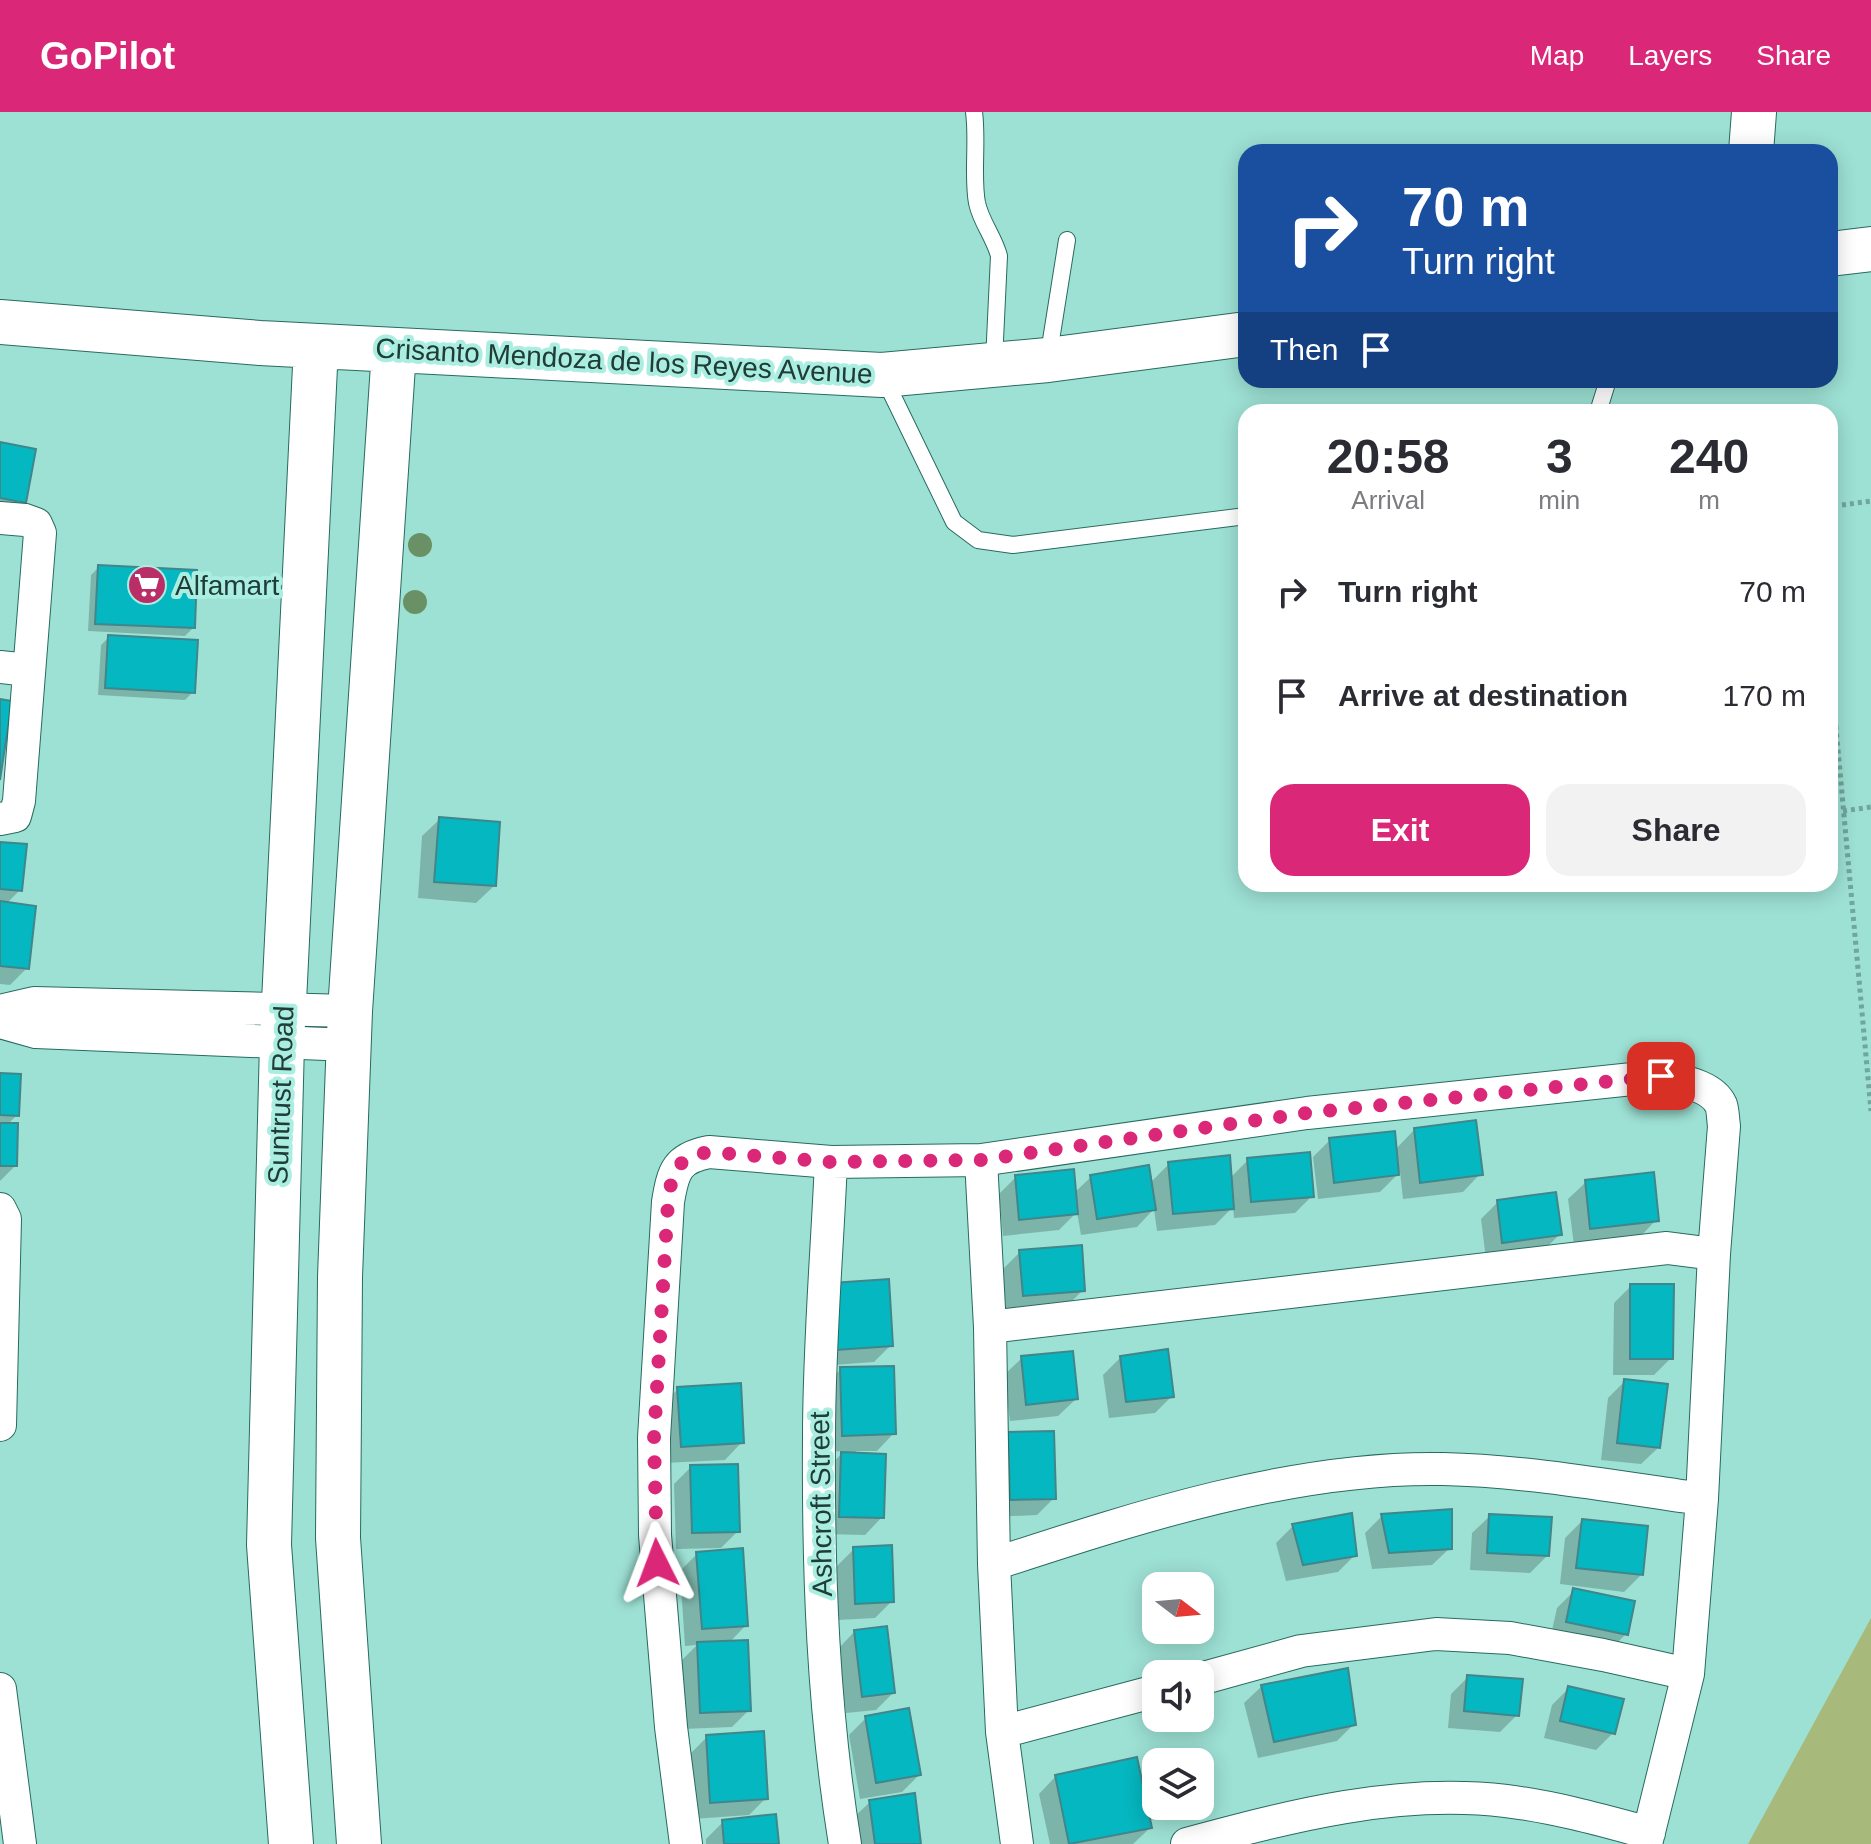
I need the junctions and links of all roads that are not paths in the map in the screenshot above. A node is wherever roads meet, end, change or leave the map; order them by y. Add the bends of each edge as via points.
1 (974, 112) edge
2 (1754, 112) edge
3 (1752, 144) edge
4 (1067, 240) dead end
5 (1871, 249) edge
6 (1838, 253) edge
7 (0, 322) edge
8 (1238, 335) edge
9 (316, 346) junction
10 (394, 350) junction
11 (1048, 360) junction
12 (994, 365) junction
13 (882, 375) junction
14 (1238, 517) edge
15 (0, 518) edge
16 (14, 668) edge
17 (0, 819) edge
18 (0, 1011) edge
19 (0, 1022) edge
20 (283, 1026) junction
21 (349, 1028) junction
22 (981, 1160) junction
23 (831, 1162) junction
24 (0, 1209) edge
25 (1714, 1254) junction
26 (990, 1327) junction
27 (0, 1425) edge
28 (1702, 1499) junction
29 (994, 1564) junction
30 (1688, 1674) junction
31 (1214, 1675) edge
32 (0, 1689) edge
33 (1142, 1695) edge
34 (1002, 1732) junction
35 (1647, 1838) edge
36 (20, 1844) edge
37 (291, 1844) edge
38 (359, 1844) edge
39 (686, 1844) edge
40 (845, 1844) edge
41 (1017, 1844) edge
42 (1187, 1844) edge

1 - 12 lane via 977,201 999,256
2 - 3 street
4 - 11 lane
5 - 6 street
7 - 9 street, Crisanto Mendoza de los Reyes Avenue
8 - 11 street, Crisanto Mendoza de los Reyes Avenue
9 - 10 street, Crisanto Mendoza de los Reyes Avenue
9 - 20 street, Suntrust Road
10 - 13 street, Crisanto Mendoza de los Reyes Avenue
10 - 21 street
11 - 12 street, Crisanto Mendoza de los Reyes Avenue
12 - 13 street, Crisanto Mendoza de los Reyes Avenue
13 - 14 lane via 954,522 978,540 1013,545
15 - 16 street via 36,524 40,533
16 - 17 street via 19,801 15,816
18 - 20 street via 34,1003
19 - 20 street via 36,1032
20 - 21 street
20 - 37 street, Suntrust Road via 269,1545
21 - 38 street via 338,1538
22 - 23 street
22 - 25 street via 1307,1113 1661,1076 1709,1092 1721,1105
22 - 26 street
23 - 39 street via 709,1152 679,1164 671,1180 654,1438 655,1521
23 - 40 street, Ashcroft Street via 819,1543 833,1769
24 - 27 street via 5,1219
25 - 26 street via 1667,1248
25 - 28 street
26 - 29 street
28 - 29 street via 1519,1474 1441,1469 1348,1474 1267,1487
28 - 30 street
29 - 34 street
30 - 31 street via 1510,1638 1436,1634 1301,1651
30 - 35 street
32 - 36 street
33 - 34 street
34 - 41 street
35 - 42 street via 1556,1809 1440,1798 1378,1801 1278,1819

